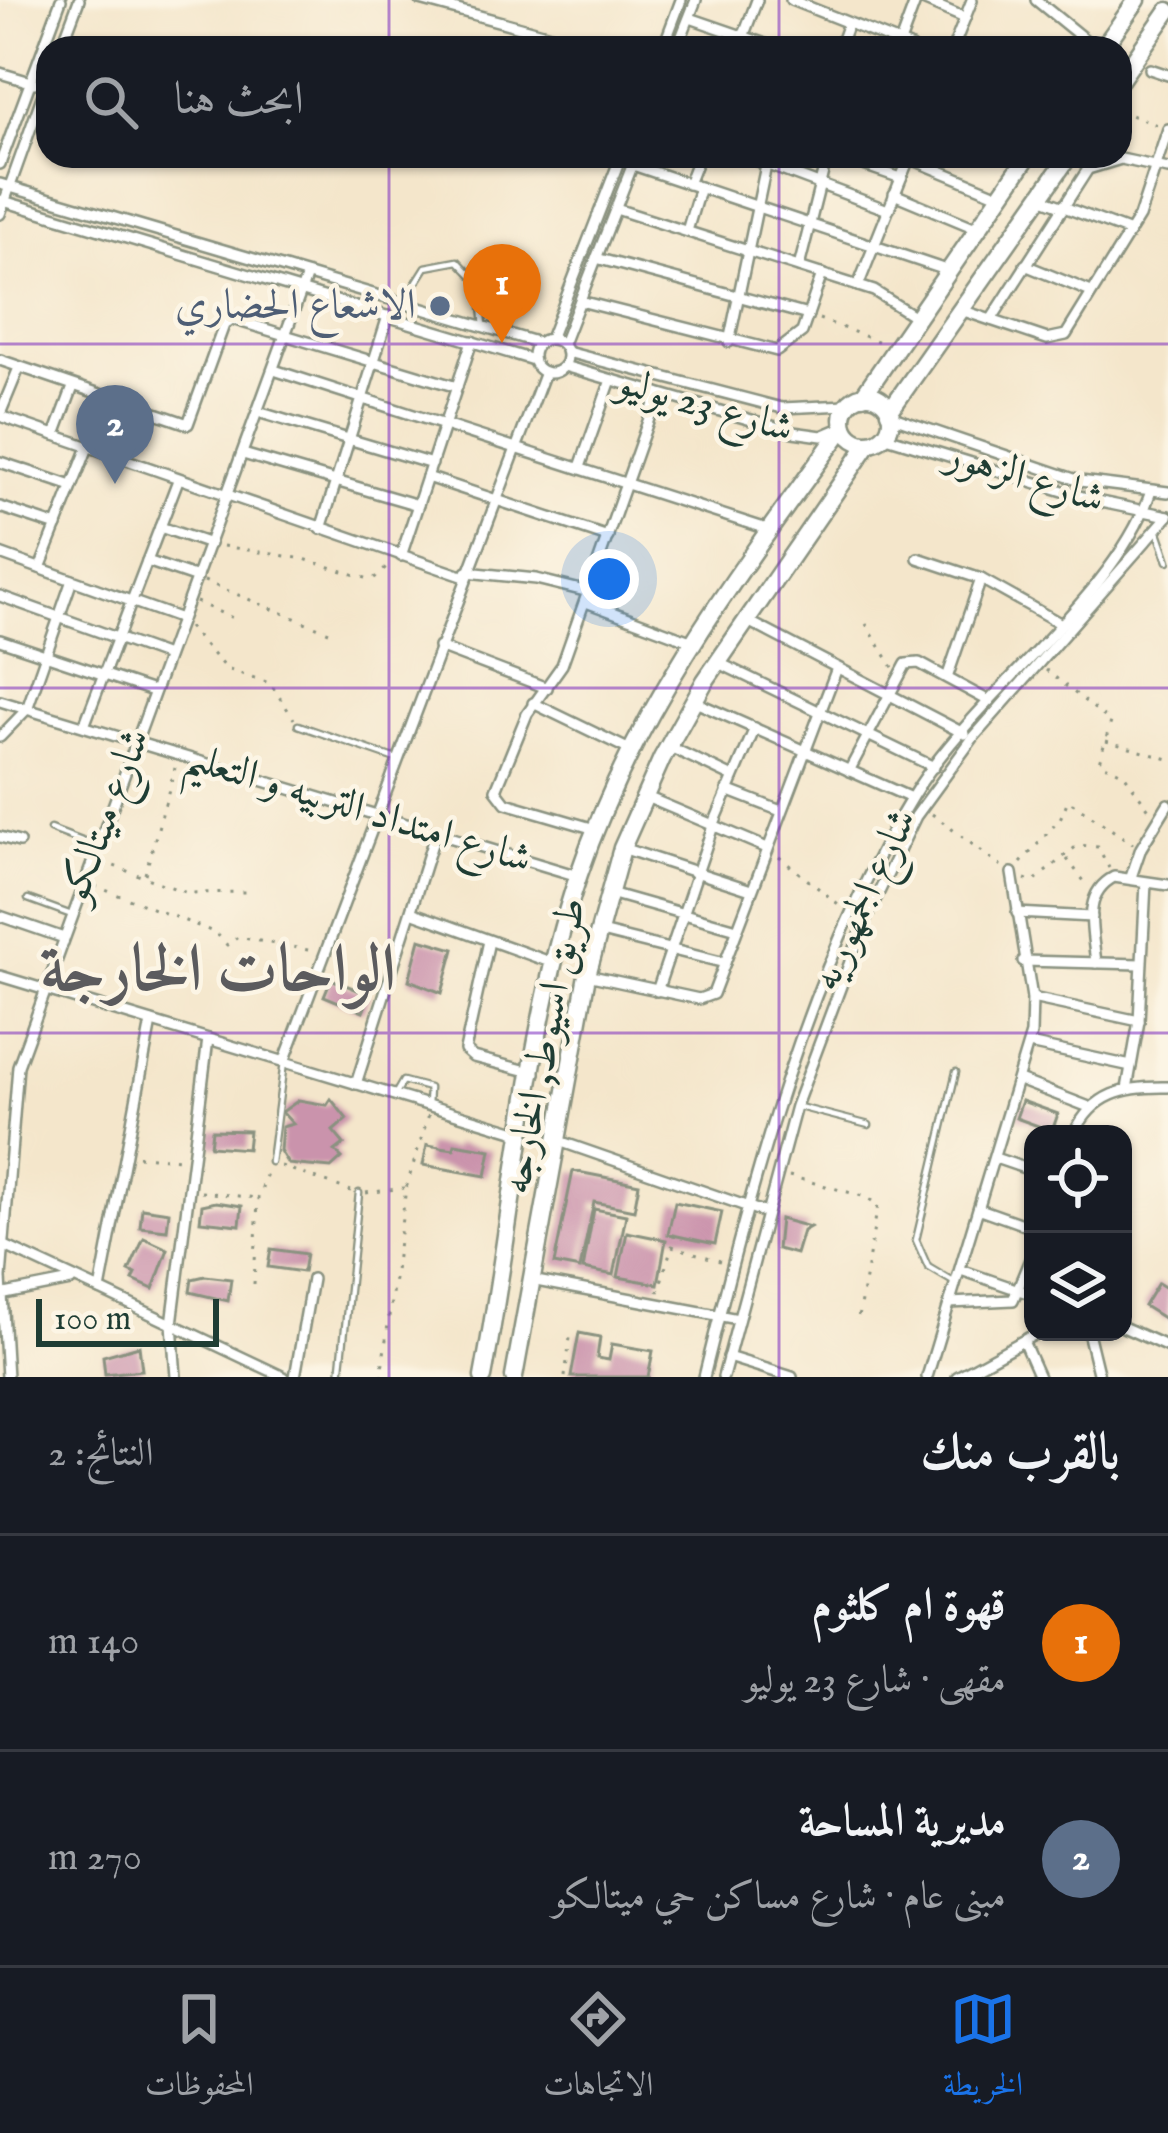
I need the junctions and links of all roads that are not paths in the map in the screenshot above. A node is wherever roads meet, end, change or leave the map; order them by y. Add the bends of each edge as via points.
1 (61, 0) edge
2 (80, 0) edge
3 (420, 0) edge
4 (681, 0) edge
5 (696, 0) edge
6 (757, 0) edge
7 (791, 0) edge
8 (828, 0) edge
9 (923, 0) edge
10 (972, 0) edge
11 (1036, 0) edge
12 (1137, 0) edge
13 (1168, 11) edge
14 (823, 13) junction
15 (689, 18) junction
16 (965, 18) junction
17 (848, 22) junction
18 (47, 36) edge
19 (66, 36) edge
20 (554, 36) edge
21 (668, 36) edge
22 (682, 36) edge
23 (728, 36) edge
24 (743, 36) edge
25 (843, 36) edge
26 (883, 36) edge
27 (904, 36) edge
28 (958, 36) edge
29 (1083, 36) edge
30 (1108, 36) edge
31 (1132, 63) edge
32 (36, 66) edge
33 (1150, 70) dead end
34 (0, 73) edge
35 (1168, 75) edge
36 (30, 82) junction
37 (36, 82) edge
38 (36, 110) edge
39 (1167, 129) edge
40 (1132, 161) edge
41 (0, 164) edge
42 (616, 168) edge
43 (631, 168) edge
44 (652, 168) edge
45 (694, 168) edge
46 (765, 168) edge
47 (784, 168) edge
48 (823, 168) edge
49 (872, 168) edge
50 (905, 168) edge
51 (935, 168) edge
52 (1015, 168) edge
53 (1061, 168) edge
54 (1094, 168) edge
55 (1162, 168) edge
56 (901, 178) junction
57 (688, 184) junction
58 (817, 184) junction
59 (5, 185) edge
60 (700, 188) junction
61 (894, 194) junction
62 (1001, 196) junction
63 (1040, 198) junction
64 (2, 201) edge
65 (754, 206) junction
66 (1062, 207) junction
67 (616, 209) junction
68 (888, 210) junction
69 (0, 214) edge
70 (808, 223) junction
71 (978, 229) junction
72 (687, 231) junction
73 (1130, 232) junction
74 (874, 245) junction
75 (746, 250) junction
76 (596, 258) junction
77 (1025, 265) junction
78 (800, 267) junction
79 (949, 271) junction
80 (308, 274) junction
81 (822, 274) junction
82 (858, 286) junction
83 (302, 290) junction
84 (1091, 292) junction
85 (737, 295) junction
86 (580, 301) junction
87 (403, 303) junction
88 (961, 310) junction
89 (808, 315) junction
90 (388, 316) junction
91 (916, 318) junction
92 (991, 320) junction
93 (484, 326) junction
94 (286, 335) junction
95 (472, 341) junction
96 (544, 341) junction
97 (729, 341) junction
98 (565, 348) junction
99 (533, 359) junction
100 (0, 360) edge
101 (374, 362) junction
102 (564, 366) junction
103 (19, 368) junction
104 (274, 370) junction
105 (545, 372) junction
106 (611, 380) junction
107 (73, 387) junction
108 (457, 387) junction
109 (658, 393) junction
110 (362, 398) junction
111 (133, 409) junction
112 (258, 412) junction
113 (850, 413) junction
114 (890, 414) junction
115 (0, 415) edge
116 (445, 424) junction
117 (55, 435) junction
118 (349, 439) junction
119 (876, 439) junction
120 (88, 447) junction
121 (516, 447) junction
122 (243, 454) junction
123 (115, 457) junction
124 (0, 462) edge
125 (432, 464) junction
126 (580, 467) junction
127 (427, 477) junction
128 (178, 480) junction
129 (336, 481) junction
130 (626, 482) junction
131 (72, 486) junction
132 (1151, 491) junction
133 (1168, 492) edge
134 (226, 497) junction
135 (495, 500) junction
136 (418, 505) junction
137 (0, 507) edge
138 (1144, 513) junction
139 (1168, 516) edge
140 (57, 526) junction
141 (160, 527) junction
142 (321, 529) junction
143 (770, 530) junction
144 (1158, 532) junction
145 (608, 537) junction
146 (210, 544) junction
147 (0, 554) edge
148 (401, 556) junction
149 (918, 558) dead end
150 (147, 561) junction
151 (1168, 561) edge
152 (40, 568) junction
153 (466, 574) junction
154 (197, 578) junction
155 (981, 579) junction
156 (71, 580) junction
157 (0, 596) edge
158 (587, 597) junction
159 (132, 602) junction
160 (59, 617) junction
161 (181, 619) junction
162 (746, 620) junction
163 (1058, 622) junction
164 (118, 638) junction
165 (0, 640) edge
166 (693, 642) junction
167 (439, 647) junction
168 (46, 656) junction
169 (167, 656) junction
170 (717, 662) junction
171 (837, 668) junction
172 (104, 675) junction
173 (947, 678) junction
174 (548, 688) junction
175 (153, 691) junction
176 (888, 694) junction
177 (0, 701) edge
178 (693, 701) junction
179 (989, 701) junction
180 (533, 703) junction
181 (27, 709) junction
182 (819, 711) junction
183 (298, 725) road end
184 (84, 726) junction
185 (755, 728) junction
186 (867, 735) junction
187 (968, 736) junction
188 (0, 737) edge
189 (134, 741) junction
190 (668, 746) junction
191 (630, 750) junction
192 (804, 750) junction
193 (396, 759) junction
194 (934, 767) junction
195 (849, 771) junction
196 (733, 776) junction
197 (727, 790) junction
198 (644, 796) junction
199 (911, 798) junction
200 (1168, 804) edge
201 (781, 812) junction
202 (375, 814) junction
203 (1163, 823) edge
204 (712, 826) junction
205 (50, 829) dead end
206 (595, 829) junction
207 (436, 831) junction
208 (0, 837) edge
209 (19, 842) dead end
210 (622, 848) junction
211 (767, 848) junction
212 (93, 851) junction
213 (880, 858) junction
214 (892, 864) junction
215 (696, 873) junction
216 (1012, 873) road end
217 (578, 876) junction
218 (1131, 877) junction
219 (1146, 883) junction
220 (1168, 885) edge
221 (752, 890) junction
222 (607, 892) junction
223 (28, 899) dead end
224 (411, 912) junction
225 (69, 914) junction
226 (682, 914) junction
227 (1017, 914) junction
228 (0, 916) edge
229 (1092, 917) junction
230 (737, 929) junction
231 (596, 931) junction
232 (61, 937) junction
233 (489, 940) junction
234 (670, 950) junction
235 (1023, 961) junction
236 (725, 963) junction
237 (1096, 963) junction
238 (553, 964) junction
239 (1141, 964) junction
240 (587, 975) junction
241 (0, 976) edge
242 (826, 980) junction
243 (839, 986) junction
244 (42, 989) junction
245 (658, 991) junction
246 (1032, 998) junction
247 (1139, 1021) junction
248 (151, 1022) junction
249 (208, 1039) junction
250 (1029, 1044) junction
251 (284, 1062) junction
252 (1132, 1066) junction
253 (956, 1072) dead end
254 (535, 1073) junction
255 (1019, 1080) junction
256 (356, 1084) junction
257 (1168, 1087) edge
258 (1127, 1089) junction
259 (781, 1101) junction
260 (796, 1106) junction
261 (1089, 1107) junction
262 (869, 1124) dead end
263 (1079, 1125) edge
264 (525, 1134) junction
265 (556, 1140) junction
266 (995, 1158) junction
267 (271, 1162) road end
268 (1024, 1168) edge
269 (359, 1193) road end
270 (746, 1206) junction
271 (980, 1209) junction
272 (763, 1213) junction
273 (1024, 1225) edge
274 (3, 1245) junction
275 (961, 1270) junction
276 (312, 1279) dead end
277 (74, 1280) junction
278 (532, 1280) junction
279 (1024, 1280) edge
280 (957, 1284) junction
281 (100, 1290) junction
282 (1021, 1290) junction
283 (1024, 1291) edge
284 (1, 1295) edge
285 (950, 1303) junction
286 (719, 1315) junction
287 (738, 1319) junction
288 (172, 1324) junction
289 (1132, 1332) edge
290 (1023, 1341) joint
291 (1090, 1341) edge
292 (1168, 1347) edge
293 (728, 1357) junction
294 (962, 1376) edge
295 (1037, 1376) edge
296 (1098, 1376) edge
297 (8, 1377) edge
298 (176, 1377) edge
299 (284, 1377) edge
300 (295, 1377) edge
301 (340, 1377) edge
302 (483, 1377) edge
303 (514, 1377) edge
304 (704, 1377) edge
305 (723, 1377) edge
306 (792, 1377) edge
307 (927, 1377) edge

1 - 18 street
2 - 19 street
3 - 20 street
4 - 21 street
5 - 15 street
6 - 24 street
7 - 14 street
8 - 14 street
9 - 16 street
9 - 27 street
10 - 16 street
11 - 29 street
12 - 30 highway
13 - 31 highway
14 - 17 street
15 - 22 street
15 - 23 street
16 - 28 street
17 - 25 street
17 - 26 street
32 - 36 street
33 - 35 street
34 - 36 street
36 - 37 street
36 - 41 street
38 - 59 street
39 - 55 street
40 - 55 street
42 - 96 street
43 - 67 street
44 - 57 street
45 - 57 street
46 - 65 street
47 - 58 street
48 - 58 street
49 - 56 street
50 - 56 street
51 - 62 street
52 - 62 highway, طريق اسيوط, الخارجه
53 - 63 highway
54 - 66 street
55 - 73 street
56 - 61 street
57 - 60 street
58 - 68 street
58 - 70 street
59 - 64 street
59 - 80 street
60 - 65 street
60 - 72 street
61 - 68 street
61 - 71 street
62 - 71 highway, طريق اسيوط, الخارجه
63 - 66 street
63 - 88 highway
64 - 69 street
64 - 83 street
65 - 70 street
65 - 75 street
66 - 73 street
66 - 77 street
67 - 72 street
67 - 76 street
68 - 74 street
70 - 74 street
70 - 78 street
71 - 79 highway, طريق اسيوط, الخارجه
72 - 75 street
73 - 84 street
74 - 79 street
74 - 82 street
75 - 78 street
75 - 85 street
76 - 85 street
76 - 86 street
77 - 84 street
77 - 92 street
78 - 81 street
79 - 91 highway, طريق اسيوط, الخارجه
80 - 83 street, شارع ميتالكو
80 - 87 street
81 - 82 street
81 - 89 street
82 - 91 street
83 - 90 street
83 - 94 street, شارع ميتالكو
84 - 92 street via 1057,340
85 - 89 street
85 - 97 street
86 - 97 street
86 - 98 street
87 - 93 street
87 - 93 lane via 426,267 458,261 480,284
88 - 92 street
88 - 114 highway
89 - 97 street via 788,348
90 - 95 street
90 - 101 street
91 - 113 highway, طريق اسيوط, الخارجه
93 - 96 street
94 - 101 street
94 - 104 street, شارع ميتالكو
94 - 111 street via 228,320 193,422
95 - 99 street
95 - 108 street
96 - 98 street
96 - 99 street
98 - 102 street
98 - 113 street, شارع 23 يوليو via 782,409
99 - 105 street
100 - 103 street
101 - 108 street
101 - 110 street
102 - 105 street
102 - 106 street, شارع 23 يوليو
103 - 107 street
103 - 115 street
104 - 110 street
104 - 112 street, شارع ميتالكو
105 - 121 street
106 - 109 street, شارع 23 يوليو
106 - 126 street
107 - 111 street
107 - 117 street
108 - 116 street
109 - 113 street, شارع 23 يوليو via 810,435 822,436
109 - 130 street
110 - 116 street
110 - 118 street
111 - 123 street
112 - 118 street
112 - 122 street, شارع ميتالكو
113 - 114 highway via 882,401
113 - 119 highway via 854,439
113 - 143 highway, طريق اسيوط, الخارجه
114 - 119 highway, طريق اسيوط, الخارجه
114 - 132 street, شارع الزهور via 1080,481
115 - 117 street
116 - 121 street
116 - 125 street
117 - 120 street
118 - 125 street
118 - 129 street
119 - 138 street, شارع الزهور
119 - 162 highway, طريق اسيوط, الخارجه
120 - 123 street
120 - 131 street
121 - 126 street
121 - 135 street
122 - 129 street
122 - 134 street, شارع ميتالكو
123 - 128 street
124 - 131 street
125 - 127 street
126 - 130 street
127 - 135 street
127 - 136 street
128 - 134 street
128 - 141 street
129 - 136 street
129 - 142 street
130 - 143 street
130 - 145 street
131 - 140 street
132 - 133 street, شارع الزهور
132 - 138 street, شارع الجمهوريه
134 - 142 street
134 - 146 street, شارع ميتالكو
135 - 145 street
135 - 153 street
136 - 148 street
137 - 140 street
138 - 139 street, شارع الزهور
138 - 163 street, شارع الجمهوريه via 1120,556
139 - 144 street, شارع الجمهوريه
140 - 152 street
141 - 146 street
141 - 150 street
142 - 148 street
143 - 166 highway, طريق اسيوط, الخارجه
144 - 151 lane
144 - 187 street, شارع الجمهوريه
145 - 158 street
146 - 154 street, شارع ميتالكو
147 - 152 street
148 - 153 street
149 - 155 street
150 - 154 street
150 - 159 street
152 - 156 street
153 - 158 street via 536,578
153 - 167 street
154 - 161 street, شارع ميتالكو
155 - 163 street
155 - 173 street
156 - 159 street
156 - 160 street
157 - 160 street
158 - 166 street
158 - 174 street
159 - 161 street
159 - 164 street
160 - 164 street
160 - 168 street
161 - 169 street, شارع ميتالكو
162 - 170 highway, طريق اسيوط, الخارجه
162 - 171 street
163 - 179 street, شارع الجمهوريه
164 - 169 street
164 - 172 street
165 - 168 street
166 - 191 highway, طريق اسيوط, الخارجه
167 - 174 street
167 - 193 street
168 - 172 street
168 - 181 street
169 - 175 street, شارع ميتالكو
170 - 178 highway, طريق اسيوط, الخارجه
170 - 182 street
171 - 176 street
171 - 182 street
172 - 175 street
172 - 184 street
173 - 176 street via 906,664
173 - 179 street
174 - 180 street
175 - 189 street, شارع ميتالكو
176 - 186 street
176 - 187 street
177 - 181 street, شارع امتداد التربيه و التعليم
178 - 185 street
178 - 190 highway, طريق اسيوط, الخارجه
179 - 187 street, شارع الجمهوريه
180 - 191 street
180 - 206 street via 497,796
181 - 184 street, شارع امتداد التربيه و التعليم
181 - 188 street
182 - 186 street
182 - 192 street
183 - 193 lane
184 - 189 street, شارع امتداد التربيه و التعليم
185 - 192 street
185 - 196 street
186 - 194 street
186 - 195 street
187 - 194 street, شارع الجمهوريه
187 - 214 street, شارع الجمهوريه
189 - 202 street, شارع امتداد التربيه و التعليم
189 - 212 street, شارع ميتالكو
190 - 196 street
190 - 198 highway, طريق اسيوط, الخارجه
191 - 206 highway, طريق اسيوط, الخارجه
192 - 195 street
192 - 201 street
193 - 202 street
194 - 199 street, شارع الجمهوريه
195 - 199 street
196 - 197 street
197 - 201 street
197 - 204 street
198 - 204 street
198 - 210 highway, طريق اسيوط, الخارجه
199 - 213 street, شارع الجمهوريه
200 - 203 street
201 - 211 street
202 - 207 street, شارع امتداد التربيه و التعليم
202 - 251 street
203 - 218 street via 1141,848
204 - 211 street
204 - 215 street
205 - 212 lane
206 - 217 highway, طريق اسيوط, الخارجه
207 - 217 street, شارع امتداد التربيه و التعليم
207 - 224 street
208 - 209 street
210 - 215 street
210 - 222 highway, طريق اسيوط, الخارجه
211 - 221 street
212 - 225 street, شارع ميتالكو
213 - 214 street
213 - 242 street, شارع الجمهوريه
214 - 243 street, شارع الجمهوريه
215 - 221 street
215 - 226 street
216 - 227 street
217 - 238 highway, طريق اسيوط, الخارجه
218 - 219 street
218 - 229 street via 1114,877 1094,894
219 - 220 street
219 - 239 street
221 - 230 street
222 - 226 street
222 - 231 highway, طريق اسيوط, الخارجه
223 - 225 lane
224 - 233 street
224 - 256 street
225 - 232 street, شارع ميتالكو
226 - 230 street
226 - 234 street
227 - 229 street
227 - 235 street
228 - 232 street
229 - 237 street
230 - 236 street
231 - 234 street
231 - 240 highway, طريق اسيوط, الخارجه
232 - 244 street, شارع ميتالكو
233 - 238 street
233 - 254 street via 465,1050
234 - 236 street
234 - 245 street
235 - 237 street
235 - 246 street
236 - 245 street via 706,999
237 - 239 street
238 - 254 highway, طريق اسيوط, الخارجه
239 - 247 street
240 - 245 street
240 - 265 highway, طريق اسيوط, الخارجه
241 - 244 street
242 - 243 street
242 - 259 street, شارع الجمهوريه
243 - 260 street, شارع الجمهوريه
244 - 248 street
244 - 274 street, شارع ميتالكو via 12,1095
246 - 247 street
246 - 250 street
247 - 252 street
248 - 249 street
248 - 281 street
249 - 251 street
249 - 288 street
250 - 252 street
250 - 255 street
251 - 256 street
251 - 267 lane
252 - 258 street
253 - 280 lane via 916,1240 928,1267
254 - 264 highway, طريق اسيوط, الخارجه
255 - 261 street
255 - 266 street
256 - 264 street
257 - 258 street
258 - 261 street
259 - 260 street
259 - 270 street, شارع الجمهوريه
260 - 262 lane
260 - 272 street, شارع الجمهوريه
261 - 263 street
264 - 302 highway, طريق اسيوط, الخارجه
265 - 270 street
265 - 278 highway, طريق اسيوط, الخارجه
266 - 268 street
266 - 271 street
269 - 301 lane
270 - 272 street
270 - 286 street, شارع الجمهوريه
271 - 273 street
271 - 275 street
272 - 287 street, شارع الجمهوريه
274 - 277 street
274 - 284 street, شارع ميتالكو
275 - 280 street
275 - 282 street
276 - 300 street
277 - 281 street
277 - 284 street
278 - 286 street
278 - 303 highway, طريق اسيوط, الخارجه
279 - 282 street
280 - 285 street
281 - 288 street
282 - 283 street
282 - 285 street via 1005,1303
284 - 297 street, شارع ميتالكو
285 - 307 street
286 - 287 street
286 - 304 street, شارع الجمهوريه
287 - 293 street, شارع الجمهوريه
288 - 298 street
288 - 299 street
289 - 292 street
290 - 294 street
290 - 295 street
291 - 296 street
293 - 305 street, شارع الجمهوريه
293 - 306 street

